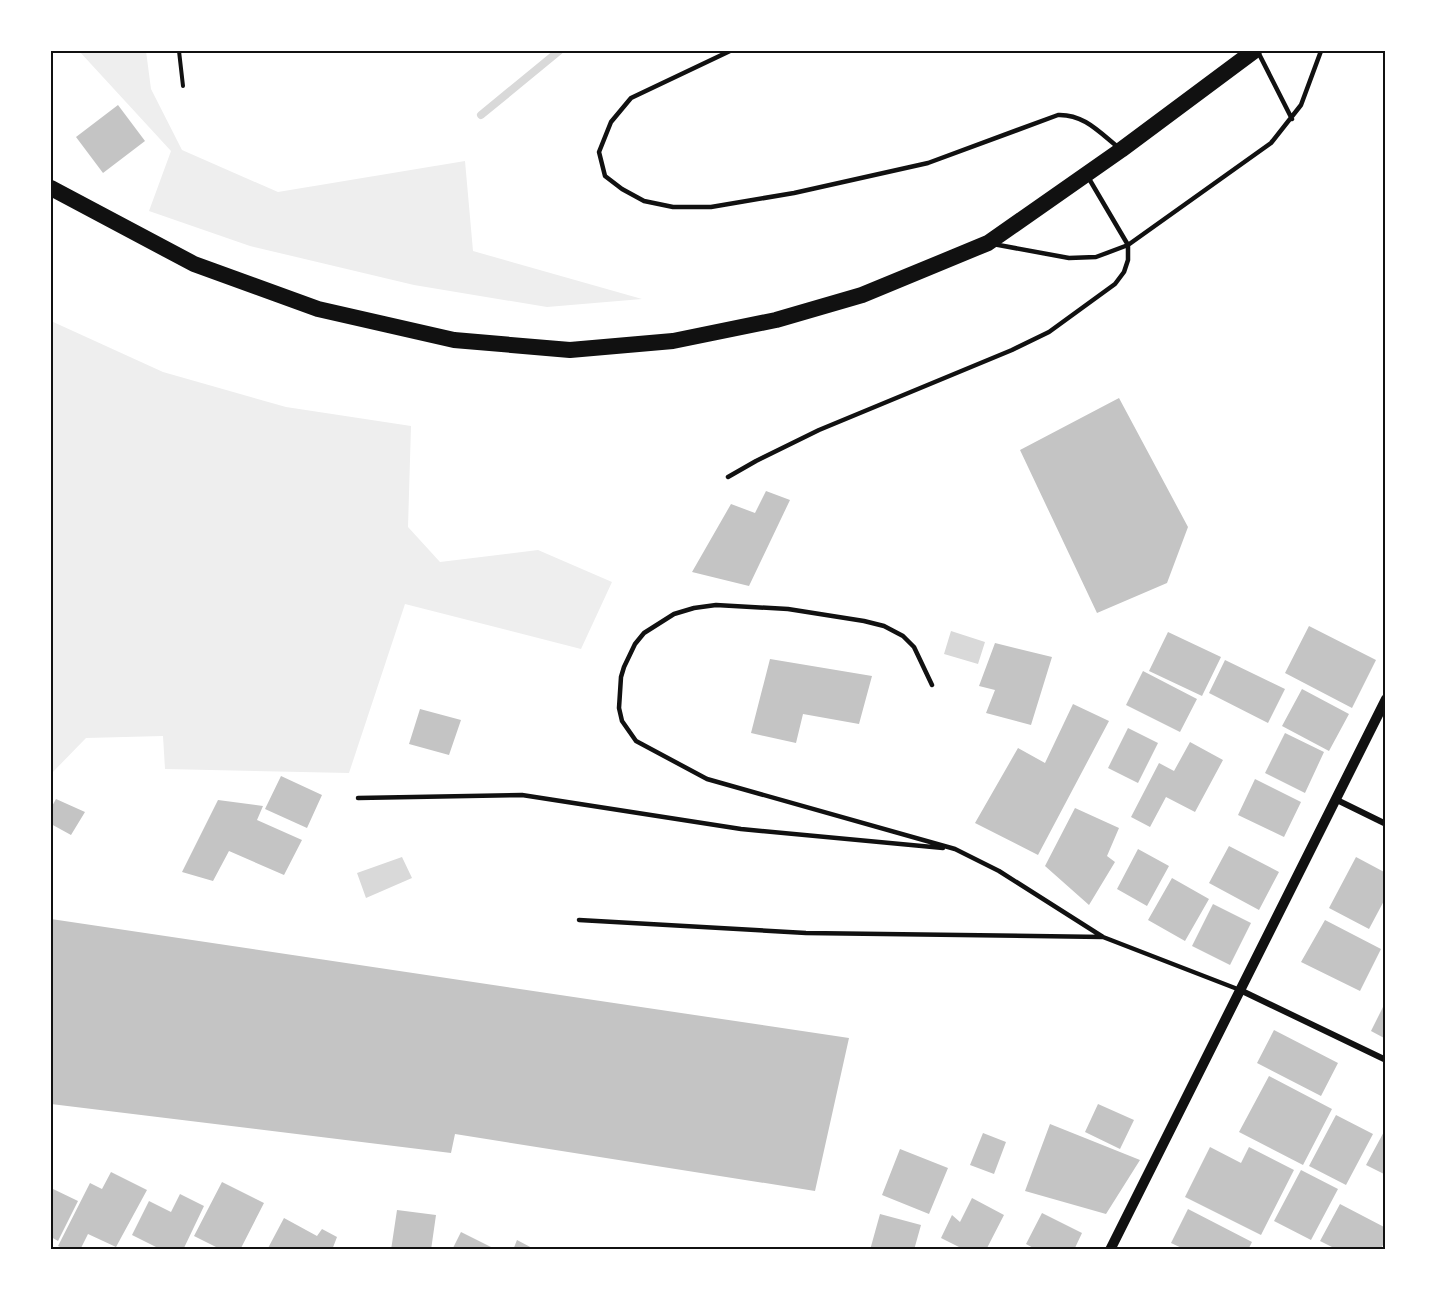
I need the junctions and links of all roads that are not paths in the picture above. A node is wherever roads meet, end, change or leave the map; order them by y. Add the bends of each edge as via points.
1 (730, 51) edge
2 (1256, 51) edge
3 (1321, 51) edge
4 (1292, 119) junction
5 (1121, 150) junction
6 (1086, 174) junction
7 (51, 188) edge
8 (988, 243) junction
9 (1128, 245) junction
10 (728, 477) dead end
11 (932, 685) dead end
12 (1386, 699) edge
13 (358, 798) dead end
14 (1335, 799) junction
15 (1386, 824) edge
16 (955, 849) junction
17 (579, 920) dead end
18 (1103, 937) junction
19 (1240, 990) junction
20 (1386, 1060) edge
21 (1110, 1250) edge

1 - 5 lane via 631,98 611,122 599,152 605,176 644,201 672,207 711,207 928,163 1058,115 1083,119
2 - 4 lane
2 - 5 highway
3 - 4 lane via 1308,90
4 - 9 lane via 1271,143
5 - 6 highway
6 - 8 highway
6 - 9 lane
7 - 8 highway via 194,264 318,309 454,340 570,350 673,341 776,320 862,295
8 - 9 lane via 1069,258 1096,257
9 - 10 lane via 1124,272 1115,284 1049,332 819,430
11 - 16 lane via 914,647 903,636 884,627 788,609 716,605 674,614 644,633 624,667 620,708 622,721 636,741 707,779
12 - 14 street
13 - 16 lane via 522,795 741,829
14 - 15 street
14 - 19 street
16 - 18 lane via 999,871
17 - 18 lane via 806,933
18 - 19 lane
19 - 20 street
19 - 21 street

